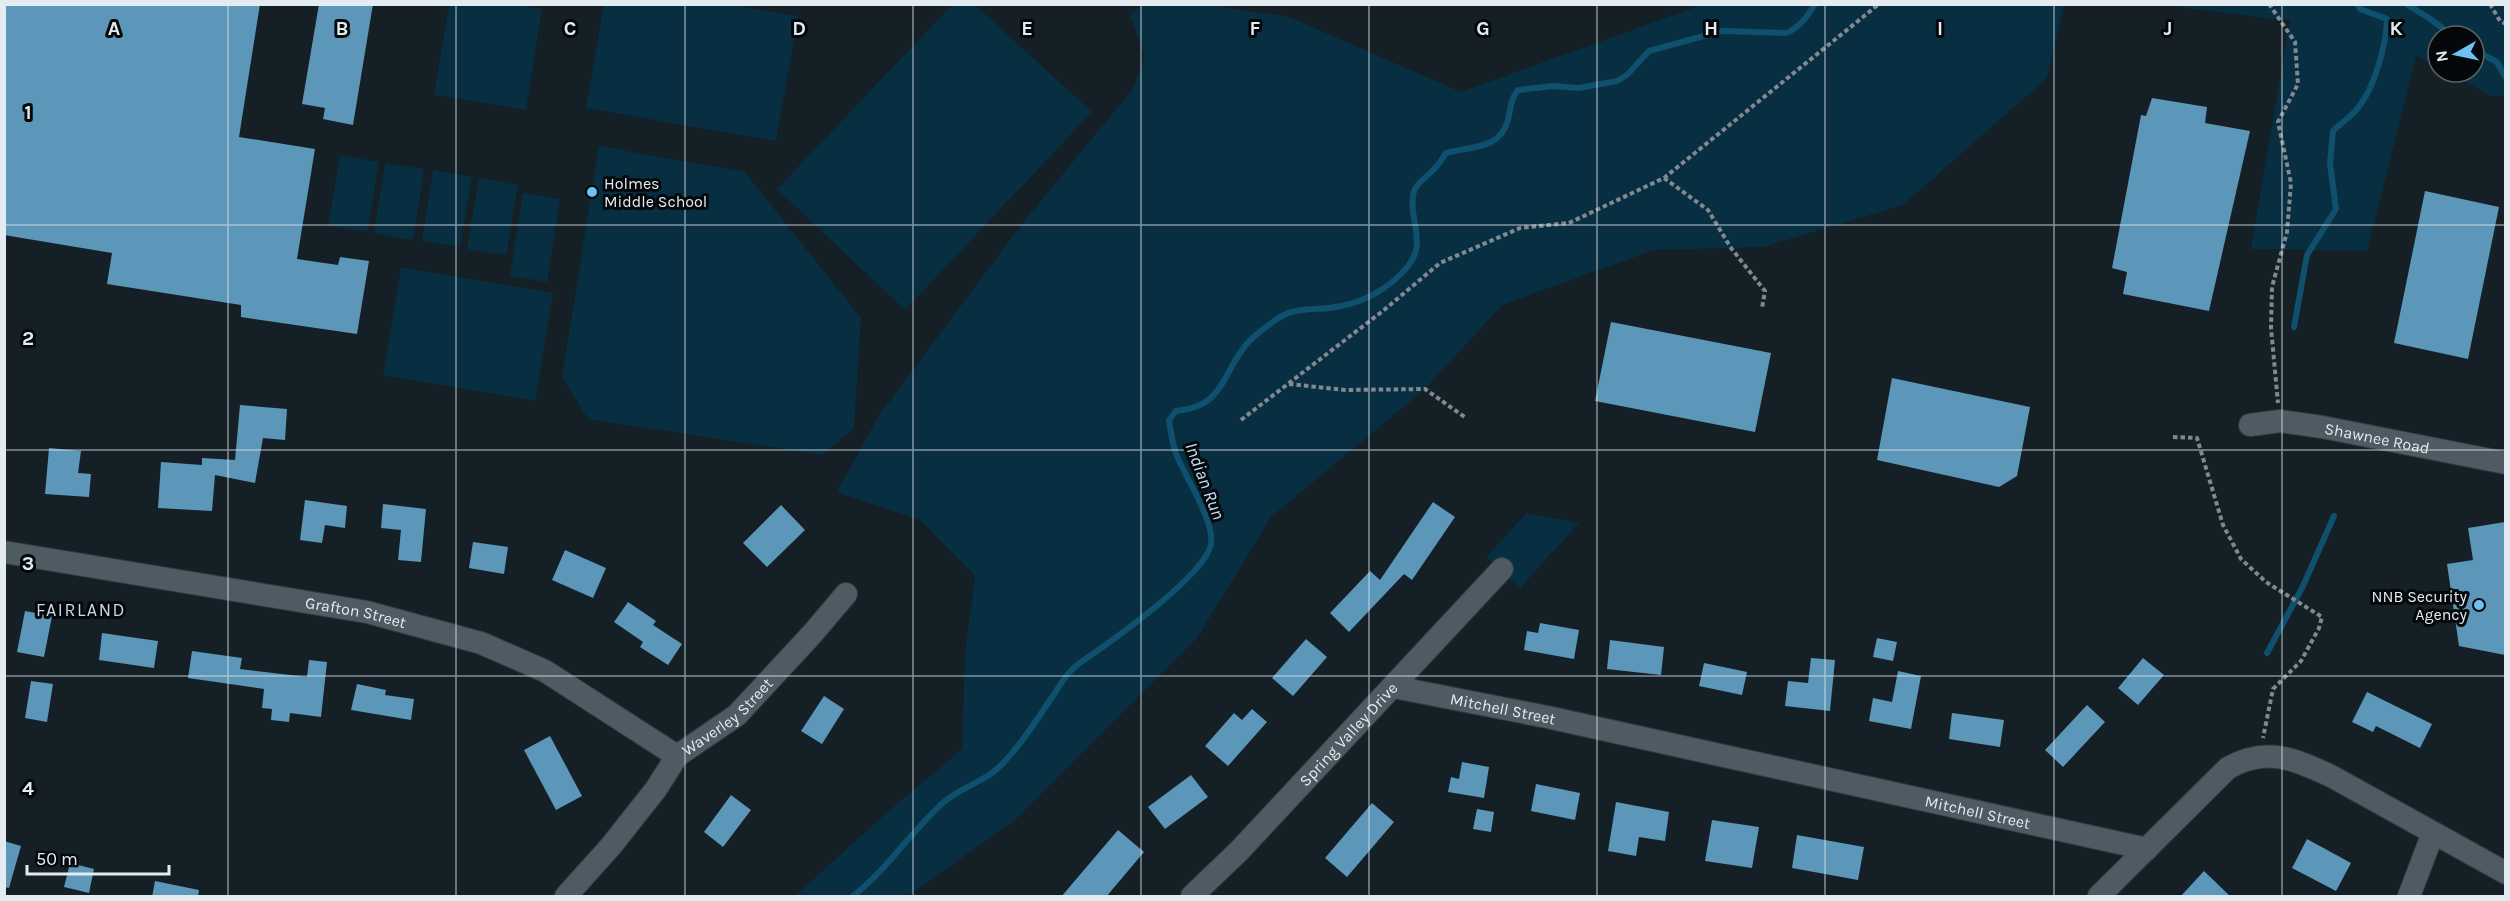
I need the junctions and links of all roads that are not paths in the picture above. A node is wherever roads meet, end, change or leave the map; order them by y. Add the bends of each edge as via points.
1 (2250, 424) dead end
2 (2505, 463) edge
3 (4, 552) edge
4 (1502, 569) dead end
5 (846, 594) dead end
6 (1394, 687) junction
7 (677, 756) junction
8 (2433, 833) junction
9 (2147, 849) junction
10 (2505, 873) edge
11 (566, 897) edge
12 (1192, 897) edge
13 (2099, 897) edge
14 (2409, 897) edge

1 - 2 street, Shawnee Road via 2280,422 2322,427
3 - 7 street, Grafton Street via 367,612 481,644 545,671
4 - 6 street, Spring Valley Drive
5 - 7 street, Waverley Street via 737,715
6 - 9 street, Mitchell Street
6 - 12 street, Spring Valley Drive
7 - 11 street, Waverley Street via 650,797
8 - 9 street via 2307,764 2262,755 2228,768
8 - 10 street
8 - 14 street
9 - 13 street

